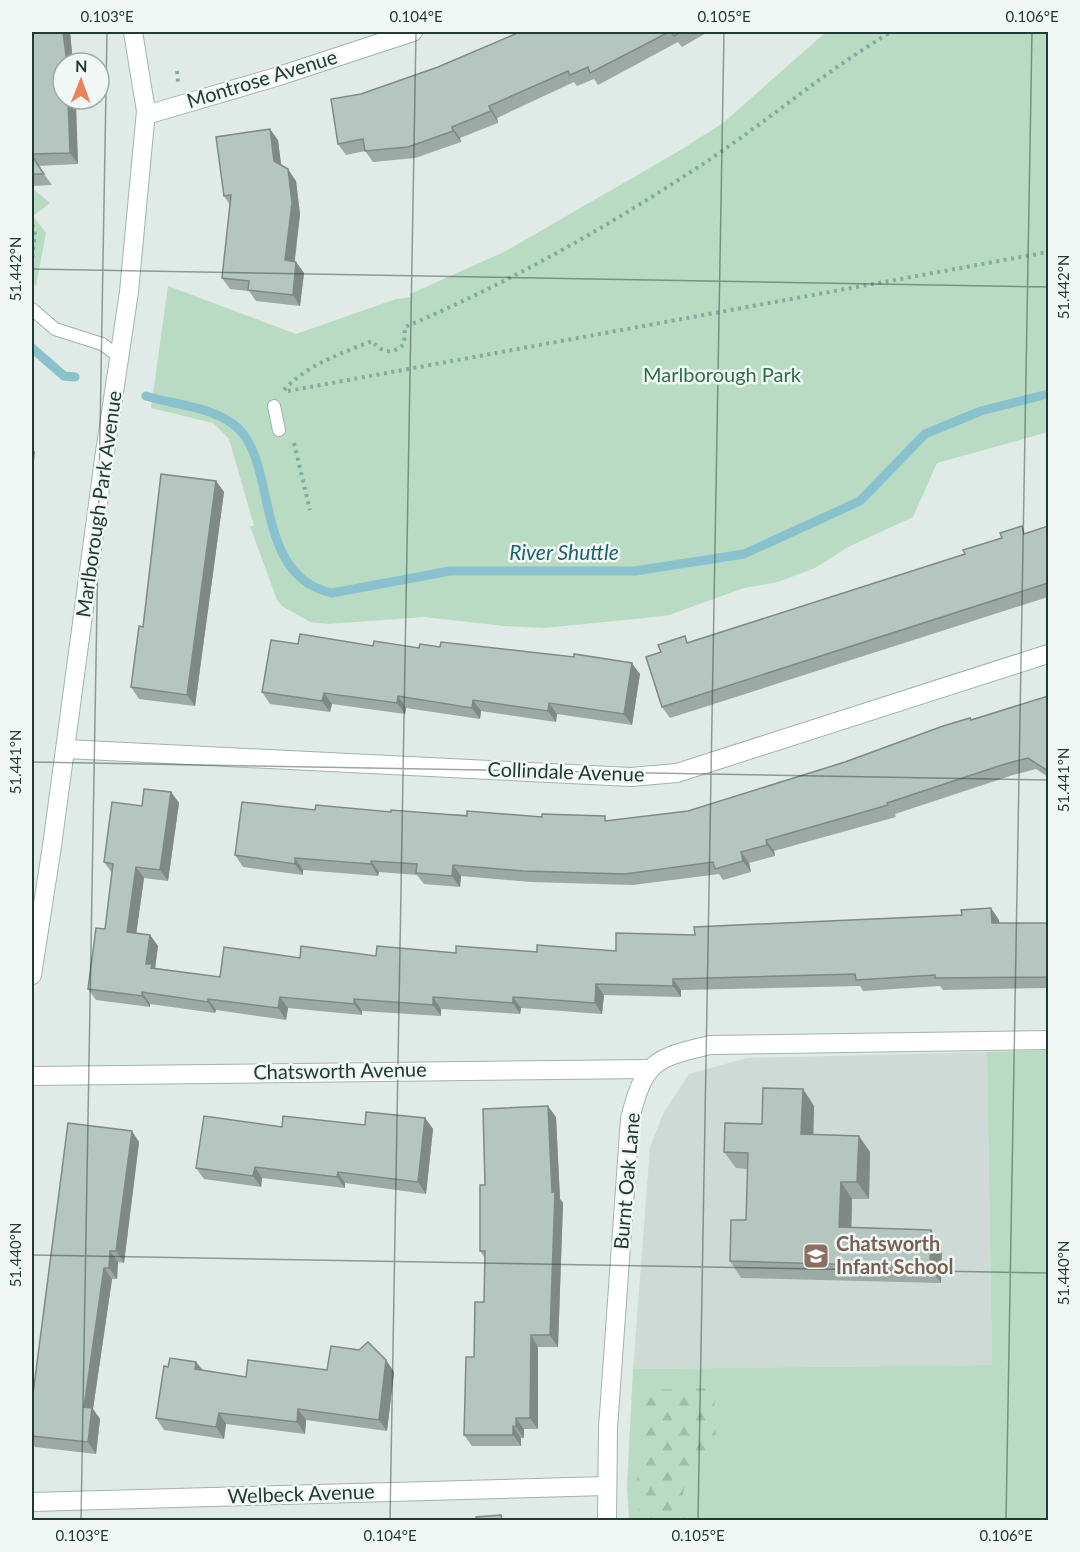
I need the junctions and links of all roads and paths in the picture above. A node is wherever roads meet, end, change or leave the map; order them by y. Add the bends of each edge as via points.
1 (133, 32) edge
2 (413, 32) edge
3 (891, 32) edge
4 (146, 115) junction
5 (32, 225) edge
6 (1048, 252) edge
7 (32, 263) edge
8 (32, 309) edge
9 (120, 357) junction
10 (274, 406) dead end
11 (279, 430) dead end
12 (292, 435) dead end
13 (310, 510) dead end
14 (1048, 654) edge
15 (66, 749) junction
16 (32, 975) edge
17 (1048, 1040) edge
18 (649, 1069) junction
19 (32, 1076) edge
20 (606, 1486) junction
21 (32, 1502) edge
22 (607, 1521) edge

1 - 4 street, Marlborough Park Avenue
2 - 4 street, Montrose Avenue
3 - 6 path via 691,173 632,209 529,268 405,327 404,344 397,350 387,352 372,341 298,375 282,392
4 - 9 street, Marlborough Park Avenue
5 - 7 path
8 - 9 lane via 54,329 102,344
9 - 15 street, Marlborough Park Avenue
10 - 11 lane
12 - 13 path
14 - 15 street, Collindale Avenue via 678,774 631,777
15 - 16 street, Marlborough Park Avenue
17 - 18 street via 710,1045 678,1053
18 - 19 street, Chatsworth Avenue
18 - 20 street, Burnt Oak Lane via 641,1080 630,1119
20 - 21 street, Welbeck Avenue
20 - 22 street, Burnt Oak Lane

